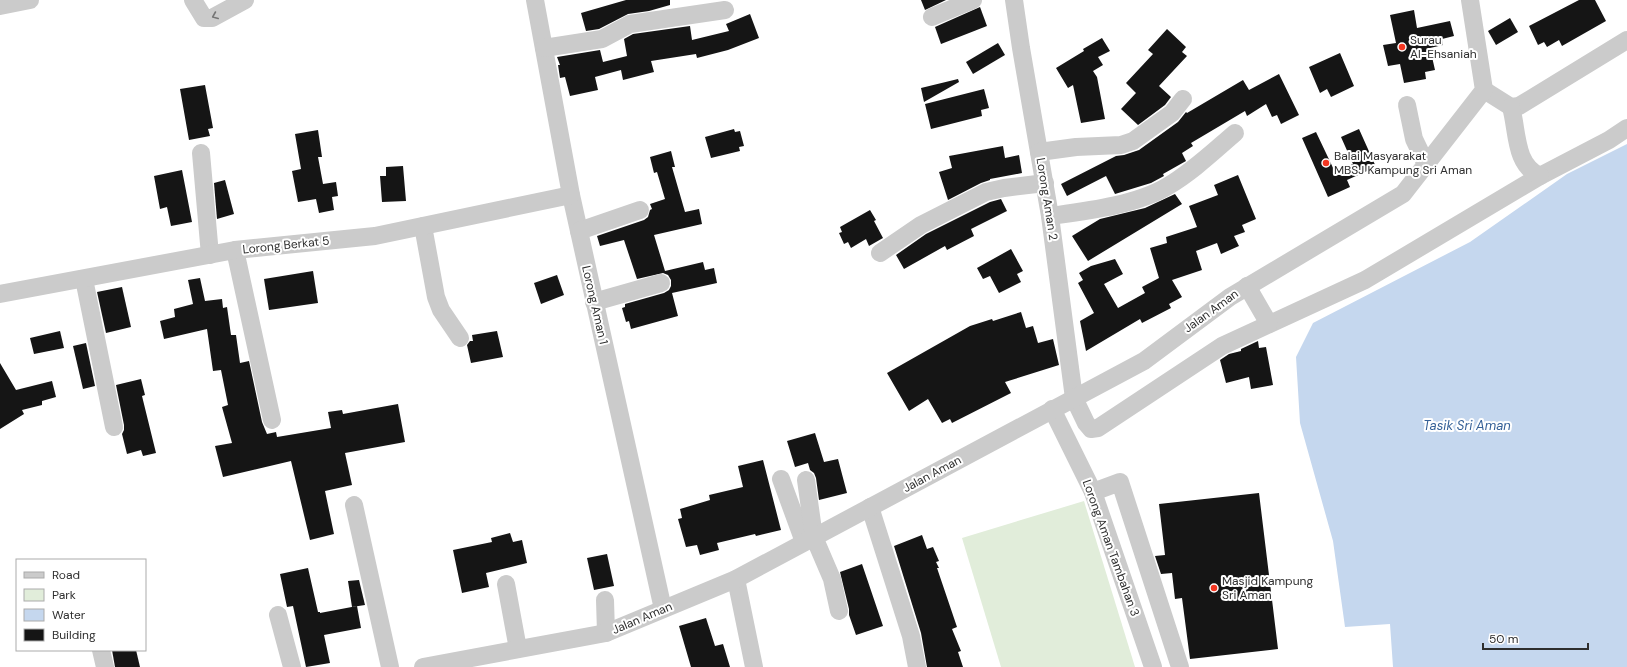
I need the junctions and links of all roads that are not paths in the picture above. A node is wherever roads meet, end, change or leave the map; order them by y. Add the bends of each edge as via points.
1 (30, 0) edge
2 (193, 0) edge
3 (245, 0) edge
4 (535, 0) edge
5 (973, 0) edge
6 (1014, 0) edge
7 (1470, 0) edge
8 (0, 6) edge
9 (725, 10) dead end
10 (932, 18) dead end
11 (1627, 40) edge
12 (544, 48) junction
13 (1484, 90) junction
14 (1183, 99) dead end
15 (1407, 105) dead end
16 (1513, 114) junction
17 (1627, 128) edge
18 (1235, 133) dead end
19 (1039, 152) junction
20 (201, 153) dead end
21 (1426, 164) junction
22 (1540, 176) junction
23 (1044, 183) junction
24 (571, 195) junction
25 (640, 210) dead end
26 (1050, 216) junction
27 (423, 226) junction
28 (579, 231) junction
29 (235, 250) junction
30 (880, 253) dead end
31 (210, 255) junction
32 (84, 278) junction
33 (661, 282) dead end
34 (1247, 286) junction
35 (0, 294) edge
36 (594, 302) junction
37 (1269, 324) junction
38 (460, 338) dead end
39 (1074, 398) junction
40 (1052, 409) junction
41 (272, 420) dead end
42 (114, 427) dead end
43 (781, 479) dead end
44 (806, 480) dead end
45 (1093, 492) junction
46 (354, 505) dead end
47 (870, 507) junction
48 (809, 540) junction
49 (736, 579) junction
50 (506, 584) dead end
51 (605, 600) dead end
52 (663, 609) junction
53 (839, 611) dead end
54 (278, 615) dead end
55 (606, 633) junction
56 (518, 649) junction
57 (101, 651) edge
58 (105, 667) edge
59 (292, 667) edge
60 (390, 667) edge
61 (423, 667) edge
62 (754, 667) edge
63 (918, 667) edge
64 (1153, 667) edge
65 (1180, 667) edge

1 - 8 street
3 -> 2 street via 212,18 204,18
4 - 12 street, Lorong Aman 1
5 - 10 street
6 - 19 street, Lorong Aman 2
7 - 13 street
9 - 12 street via 630,24 602,39
11 - 16 street via 1519,106
12 - 24 street, Lorong Aman 1
13 - 16 street
13 - 21 street
14 - 19 street via 1172,113 1133,141 1121,145
15 - 21 street via 1414,139
16 - 22 street via 1524,163
17 - 22 street
18 - 26 street via 1167,187 1115,205
19 - 23 street, Lorong Aman 2
20 - 31 street
21 - 34 street, Jalan Aman via 1403,194
22 - 37 street via 1365,280
23 - 26 street, Lorong Aman 2
23 - 30 street via 986,192 921,225
24 - 27 street, Lorong Berkat 5
24 - 28 street, Lorong Aman 1
25 - 28 street
26 - 39 street, Lorong Aman 2
27 - 29 street, Lorong Berkat 5 via 375,236
27 - 38 street via 436,297 441,310
28 - 36 street, Lorong Aman 1
29 - 31 street, Lorong Berkat 5
29 - 41 street
31 - 32 street, Lorong Berkat 5
32 - 35 street, Lorong Berkat 5
32 - 42 street
33 - 36 street
34 - 37 street
34 - 39 street, Jalan Aman via 1144,361
36 - 52 street, Lorong Aman 1
37 - 39 street, Lorong Aman 2 via 1222,346 1098,428 1091,428 1086,423
39 - 40 street, Jalan Aman
40 - 45 street, Lorong Aman Tambahan 3
40 - 47 street, Jalan Aman
43 - 48 street
44 - 48 street
45 - 64 street, Lorong Aman Tambahan 3
45 - 65 street via 1120,482
46 - 60 street
47 - 48 street, Jalan Aman
47 - 63 street via 911,636
48 - 49 street, Jalan Aman
48 - 53 street via 832,579
49 - 52 street, Jalan Aman
49 - 62 street
50 - 56 street
51 - 55 street
52 - 55 street, Jalan Aman
54 - 59 street
55 - 56 street, Jalan Aman
56 - 61 street, Jalan Aman
57 - 58 street

